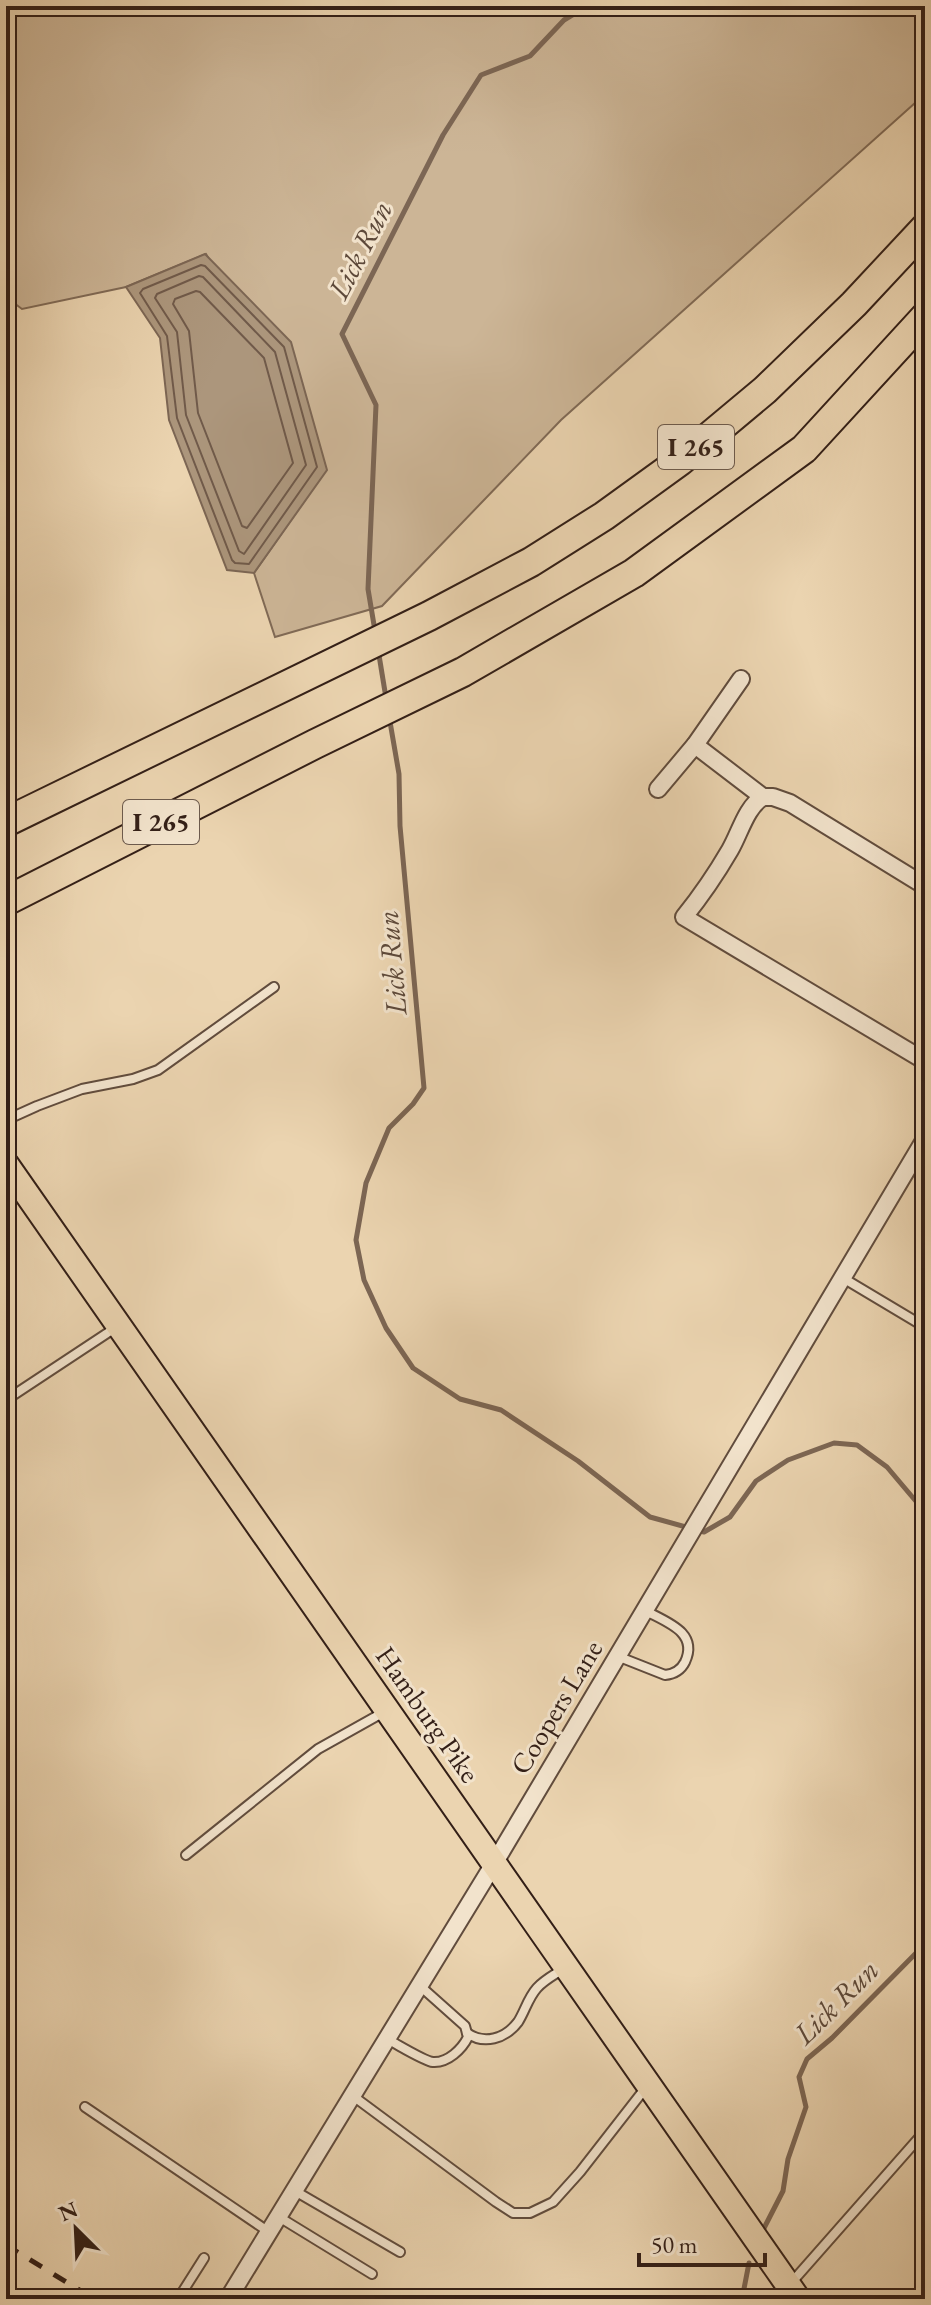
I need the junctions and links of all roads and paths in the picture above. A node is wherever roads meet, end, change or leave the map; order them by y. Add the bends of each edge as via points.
1 (925, 228) edge
2 (925, 317) edge
3 (741, 679) dead end
4 (695, 745) junction
5 (658, 789) dead end
6 (763, 797) junction
7 (6, 822) edge
8 (925, 886) edge
9 (6, 901) edge
10 (274, 987) dead end
11 (925, 1061) edge
12 (6, 1120) edge
13 (925, 1139) edge
14 (6, 1164) edge
15 (842, 1277) junction
16 (119, 1325) junction
17 (925, 1327) edge
18 (6, 1400) edge
19 (644, 1610) junction
20 (616, 1656) junction
21 (388, 1710) junction
22 (186, 1855) dead end
23 (495, 1862) junction
24 (567, 1966) junction
25 (419, 1985) junction
26 (466, 2032) junction
27 (387, 2039) junction
28 (649, 2083) junction
29 (352, 2095) junction
30 (85, 2107) dead end
31 (925, 2131) edge
32 (294, 2190) junction
33 (278, 2216) junction
34 (269, 2232) junction
35 (400, 2252) dead end
36 (204, 2258) dead end
37 (372, 2274) dead end
38 (794, 2292) edge
39 (178, 2299) edge
40 (228, 2299) edge

1 - 7 highway, I 265 via 776,379 680,461 604,516 429,616
2 - 9 highway, I 265 via 804,449 634,573 463,672
3 - 4 street
4 - 5 street
4 - 6 street
6 - 8 street via 790,803
6 - 11 street via 684,917
10 - 12 lane via 158,1070 82,1089
13 - 15 street, Coopers Lane
14 - 16 main road, Hamburg Pike
15 - 17 lane
15 - 19 street, Coopers Lane
16 - 18 lane
16 - 21 main road, Hamburg Pike
19 - 20 street, Coopers Lane
19 - 20 lane via 687,1638 690,1650 683,1667 665,1675
20 - 23 street, Coopers Lane
21 - 22 lane via 318,1749
21 - 23 main road, Hamburg Pike
23 - 24 main road, Hamburg Pike
23 - 25 street, Coopers Lane
24 - 26 lane via 534,1990 512,2028 491,2040 477,2040
24 - 28 main road, Hamburg Pike
25 - 26 lane
25 - 27 street, Coopers Lane
26 - 27 lane via 463,2047 432,2062
27 - 29 street, Coopers Lane
28 - 29 lane via 553,2202 530,2213 513,2213 496,2202
28 - 38 main road, Hamburg Pike
29 - 32 street, Coopers Lane
30 - 34 lane
31 - 38 lane
32 - 33 street, Coopers Lane
32 - 35 lane
33 - 34 street, Coopers Lane
33 - 37 lane
34 - 40 street, Coopers Lane
36 - 39 lane

